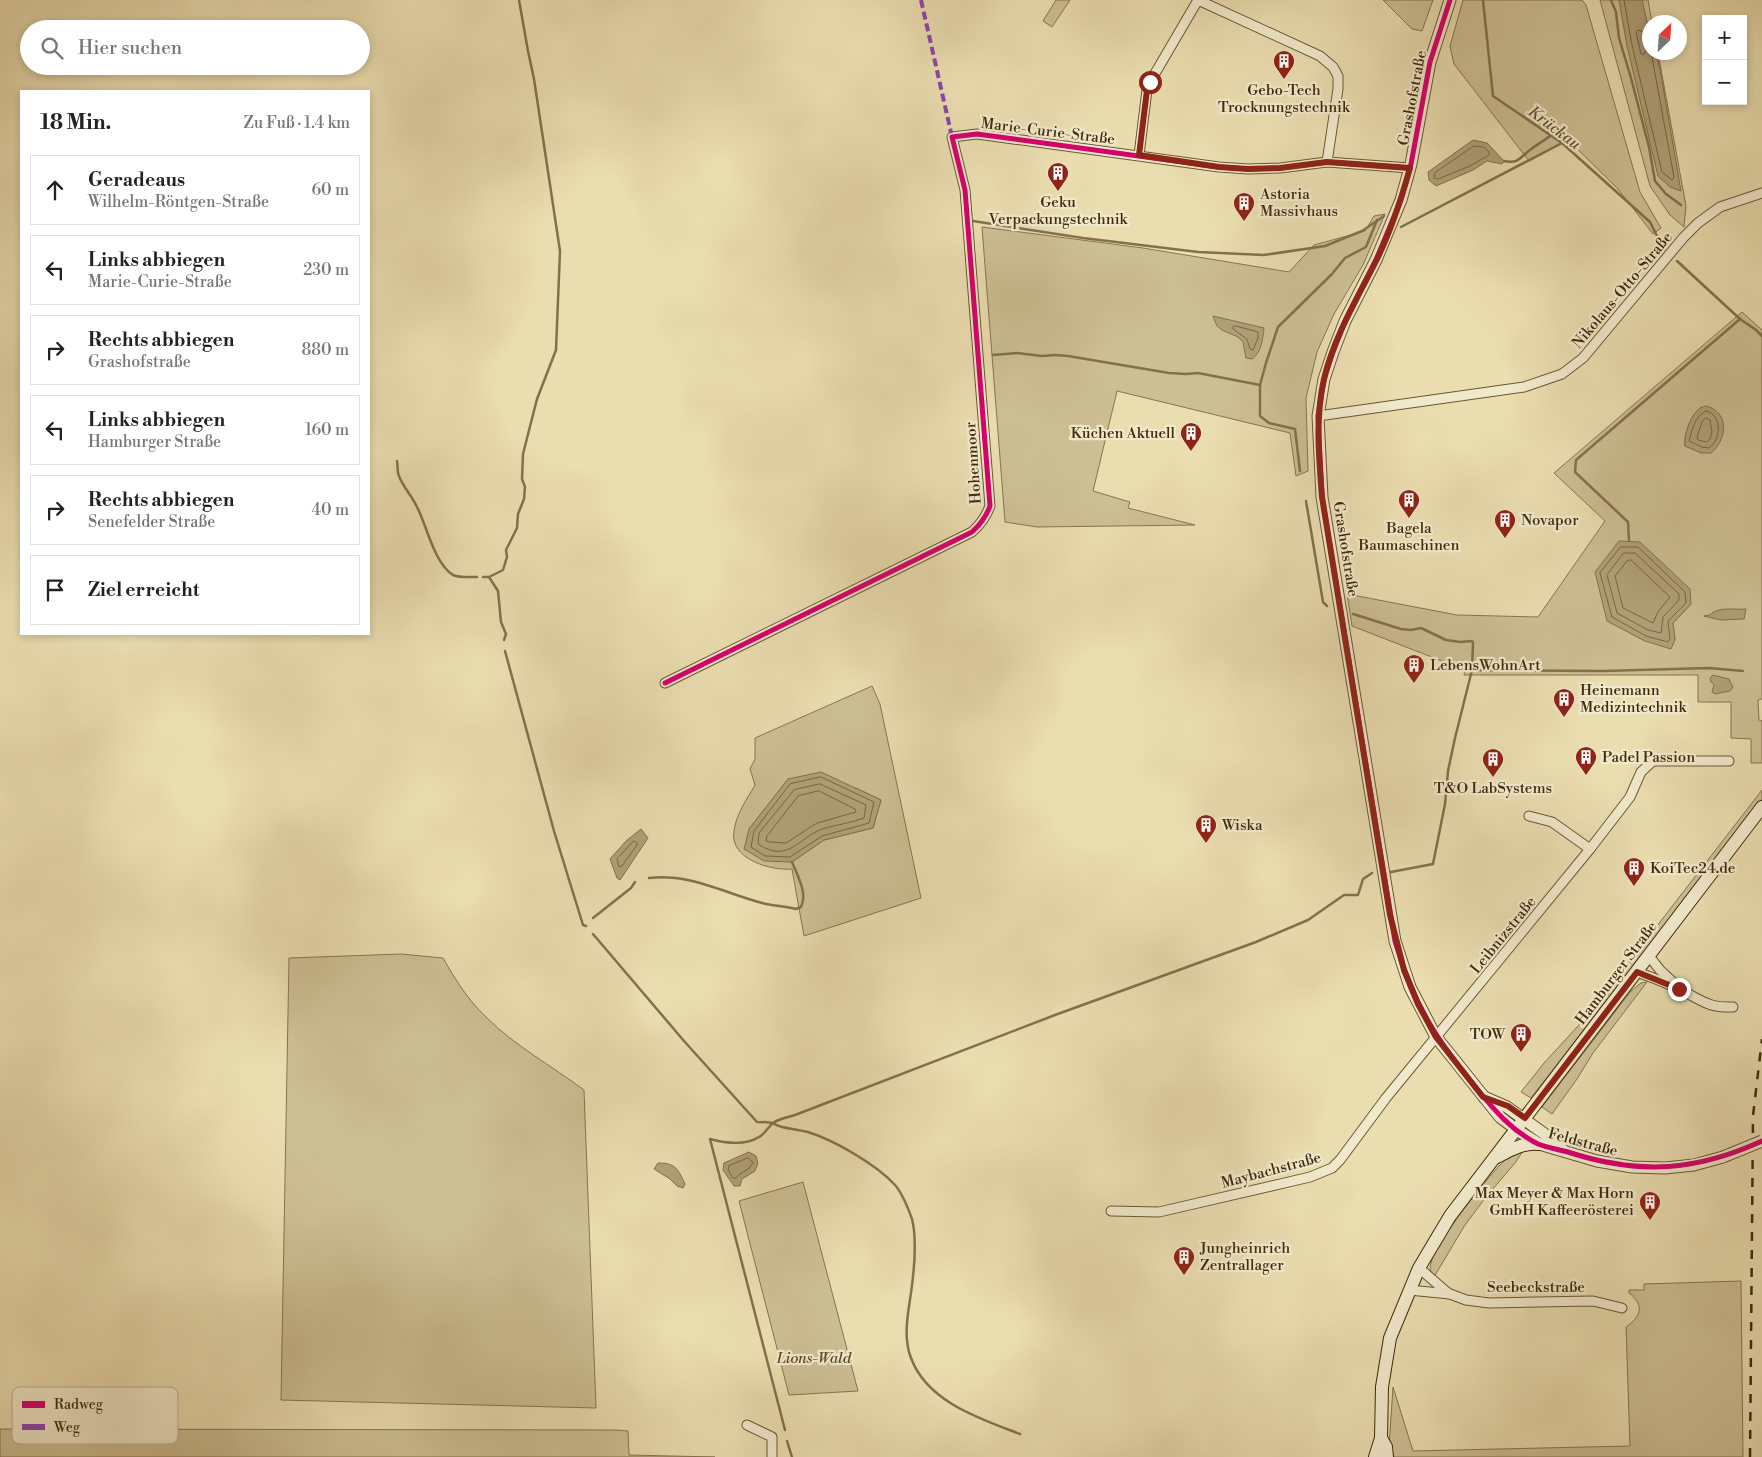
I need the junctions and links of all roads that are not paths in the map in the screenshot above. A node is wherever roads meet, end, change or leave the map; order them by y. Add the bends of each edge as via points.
1 (1450, 0) edge
2 (952, 137) joint
3 (1139, 155) junction
4 (1327, 162) junction
5 (1410, 168) junction
6 (1762, 193) edge
7 (1318, 416) junction
8 (665, 683) dead end
9 (1729, 761) dead end
10 (1762, 807) edge
11 (1529, 816) dead end
12 (1590, 849) junction
13 (1649, 956) junction
14 (1637, 972) junction
15 (1679, 989) junction
16 (1733, 1007) dead end
17 (1436, 1037) junction
18 (1483, 1097) junction
19 (1525, 1118) junction
20 (1517, 1130) junction
21 (1762, 1141) edge
22 (1539, 1144) junction
23 (1565, 1151) junction
24 (1495, 1158) junction
25 (1111, 1211) dead end
26 (1420, 1268) junction
27 (1409, 1290) junction
28 (1450, 1294) junction
29 (1622, 1308) dead end
30 (747, 1425) dead end
31 (1381, 1438) junction
32 (772, 1457) edge
33 (1375, 1457) edge
34 (1387, 1457) edge

1 - 5 street, Grashofstraße via 1430,62
2 - 3 street, Marie-Curie-Straße via 977,134
2 - 8 street, Hohenmoor via 965,190 990,506 988,514 972,532
3 - 4 street, Marie-Curie-Straße via 1248,169
3 - 4 street via 1150,82 1198,0 1320,56 1333,67 1338,76 1338,89
4 - 5 street, Marie-Curie-Straße
5 - 7 street, Grashofstraße via 1397,212 1333,352 1324,379
6 - 7 street, Nikolaus-Otto-Straße via 1720,207 1698,223 1583,358 1562,374 1524,388
7 - 17 street, Grashofstraße via 1322,497 1390,915 1404,970
9 - 12 street, Leibnizstraße via 1653,761 1641,772 1630,798
10 - 13 main road, Hamburger Straße
11 - 12 street via 1552,822
12 - 17 street, Leibnizstraße
13 - 14 main road, Hamburger Straße
13 - 15 street
14 - 15 street
14 - 19 main road, Hamburger Straße
15 - 16 street via 1707,1005
17 - 18 street, Grashofstraße
17 - 25 street, Maybachstraße via 1332,1168 1310,1177 1159,1212
18 - 19 street via 1508,1106
18 - 20 street, Grashofstraße via 1500,1117
19 - 20 main road, Hamburger Straße
19 - 23 street, Feldstraße
20 - 22 street, Feldstraße
20 - 24 main road, Hamburger Straße
21 - 23 street, Feldstraße, bridge via 1723,1157 1665,1168 1597,1162
22 - 23 street, Feldstraße
22 - 24 main road, Hamburger Straße via 1523,1145
24 - 26 main road, Hamburger Straße via 1450,1216
26 - 27 main road, Hamburger Straße
26 - 28 street, Seebeckstraße
27 - 28 street, Seebeckstraße
27 - 31 main road, Hamburger Straße via 1390,1338 1382,1387
28 - 29 street, Seebeckstraße via 1489,1303 1593,1301
30 - 32 street via 772,1436
31 - 33 main road, Hamburger Straße
31 - 34 main road, Hamburger Straße

